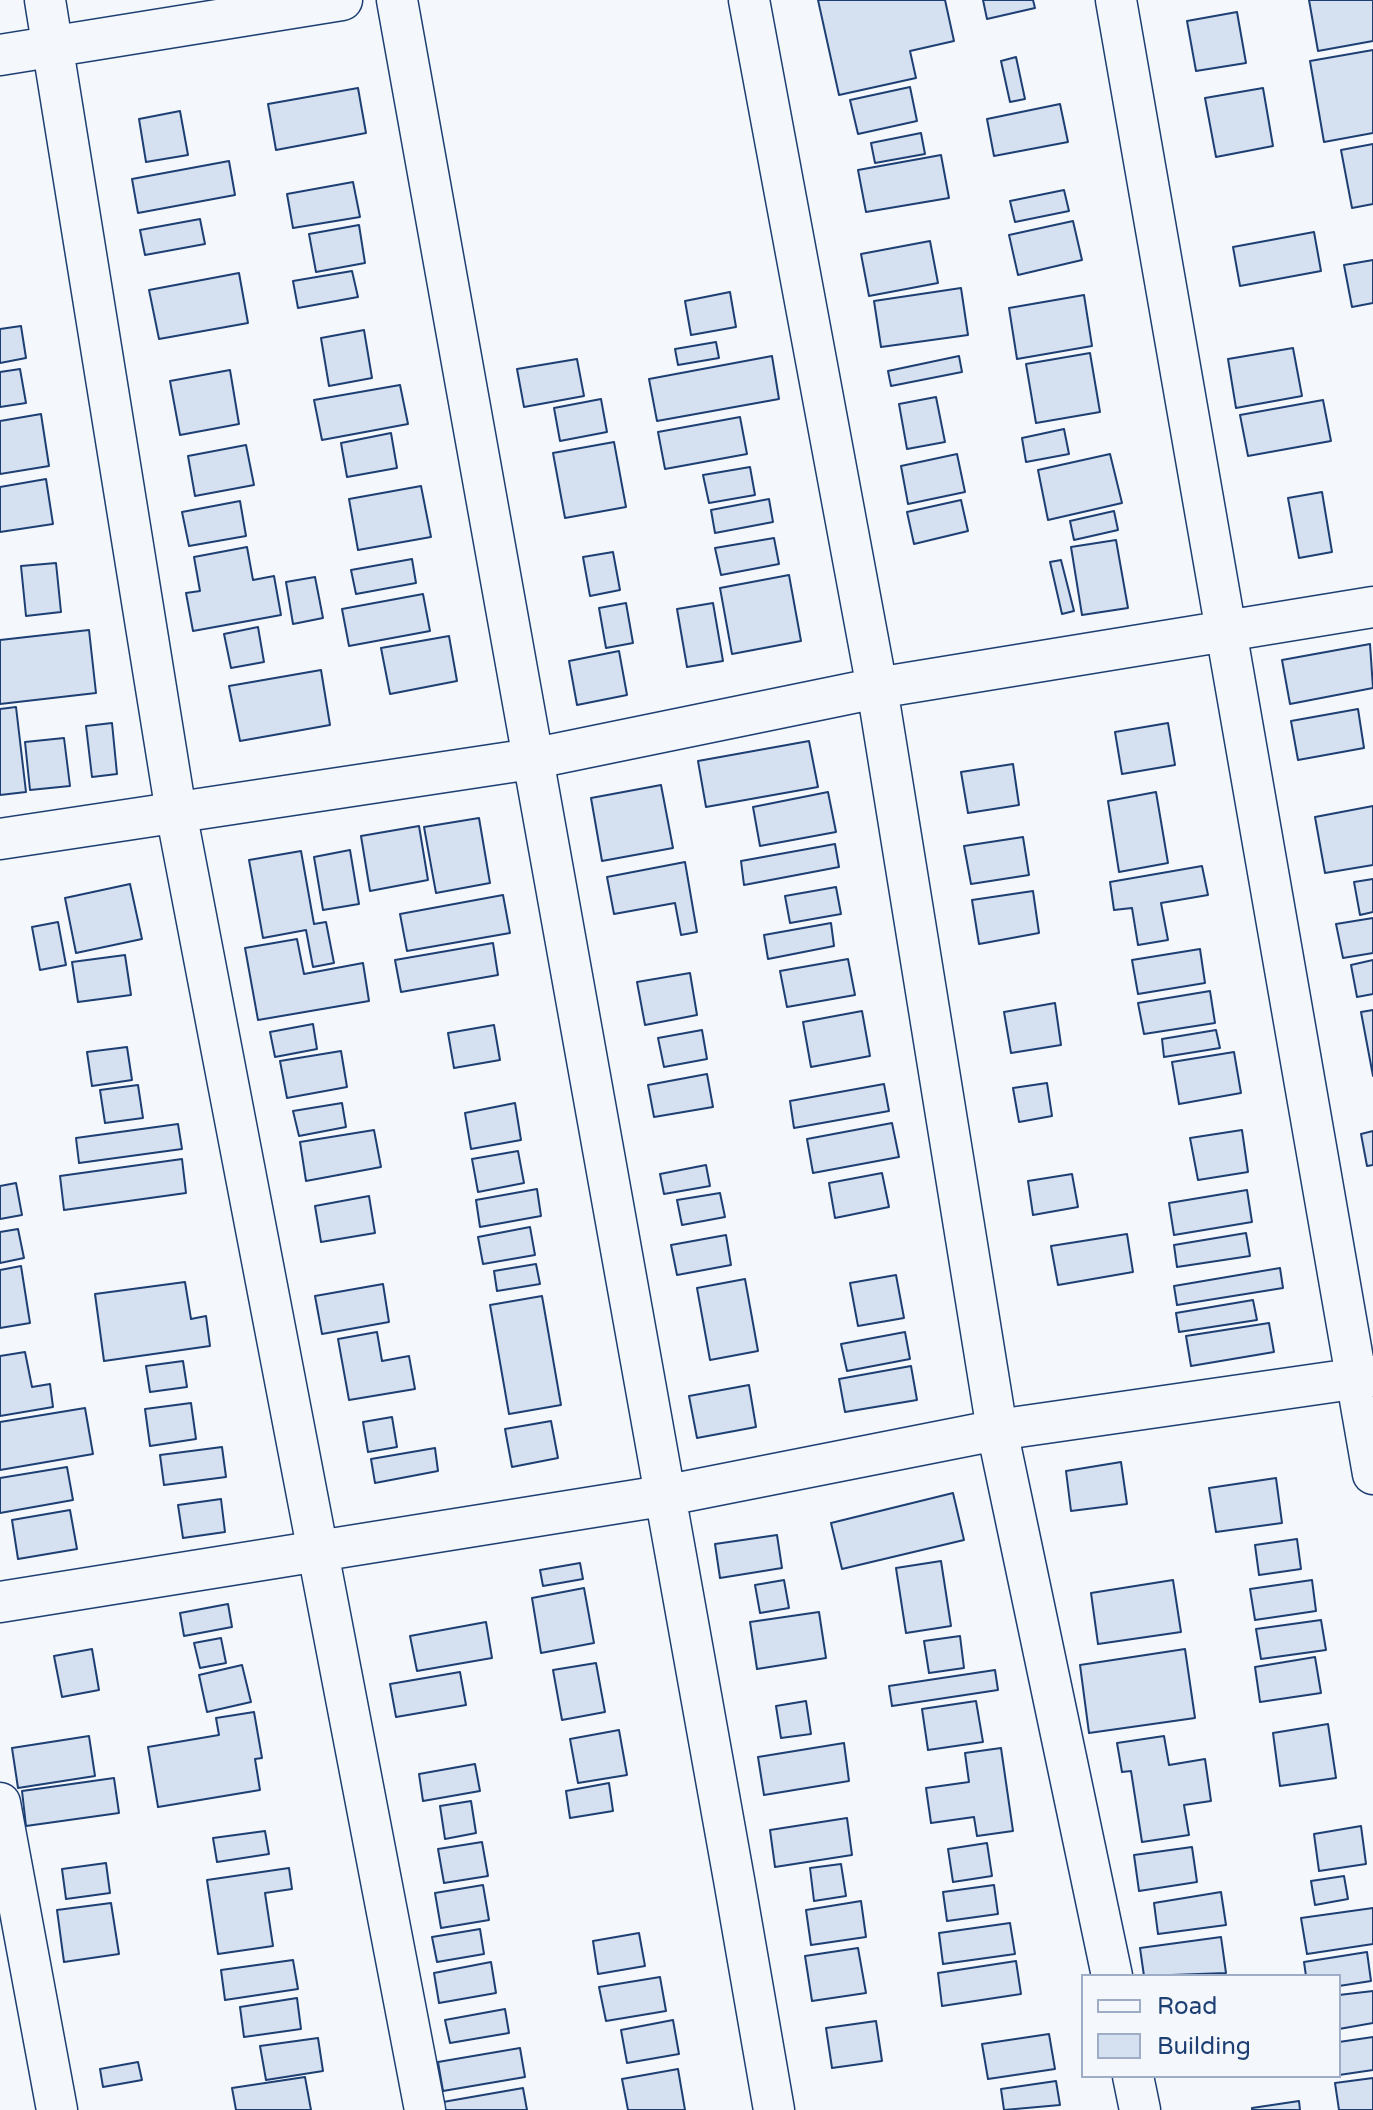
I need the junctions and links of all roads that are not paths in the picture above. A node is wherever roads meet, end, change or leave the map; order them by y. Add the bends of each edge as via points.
1 (45, 0) edge
2 (342, 0) edge
3 (397, 0) edge
4 (749, 0) edge
5 (1116, 0) edge
6 (53, 47) junction
7 (0, 55) edge
8 (1373, 607) edge
9 (1225, 630) junction
10 (877, 688) junction
11 (531, 759) junction
12 (176, 812) junction
13 (0, 839) edge
14 (1364, 1377) edge
15 (997, 1430) junction
16 (1373, 1474) edge
17 (668, 1495) junction
18 (318, 1548) junction
19 (0, 1602) edge
20 (0, 1803) edge
21 (1112, 1974) edge
22 (1133, 2078) edge
23 (57, 2110) edge
24 (425, 2110) edge
25 (774, 2110) edge
26 (1140, 2110) edge

1 - 6 street
2 - 6 street
3 - 11 street
4 - 10 street
5 - 9 street
6 - 7 street
6 - 12 street
8 - 9 street
9 - 10 street
9 - 14 street
10 - 11 street
10 - 15 street
11 - 12 street
11 - 17 street
12 - 13 street
12 - 18 street
14 - 15 street
14 - 16 street
15 - 17 street
15 - 21 street
17 - 18 street
17 - 25 street
18 - 19 street
18 - 24 street
20 - 23 street
22 - 26 street

